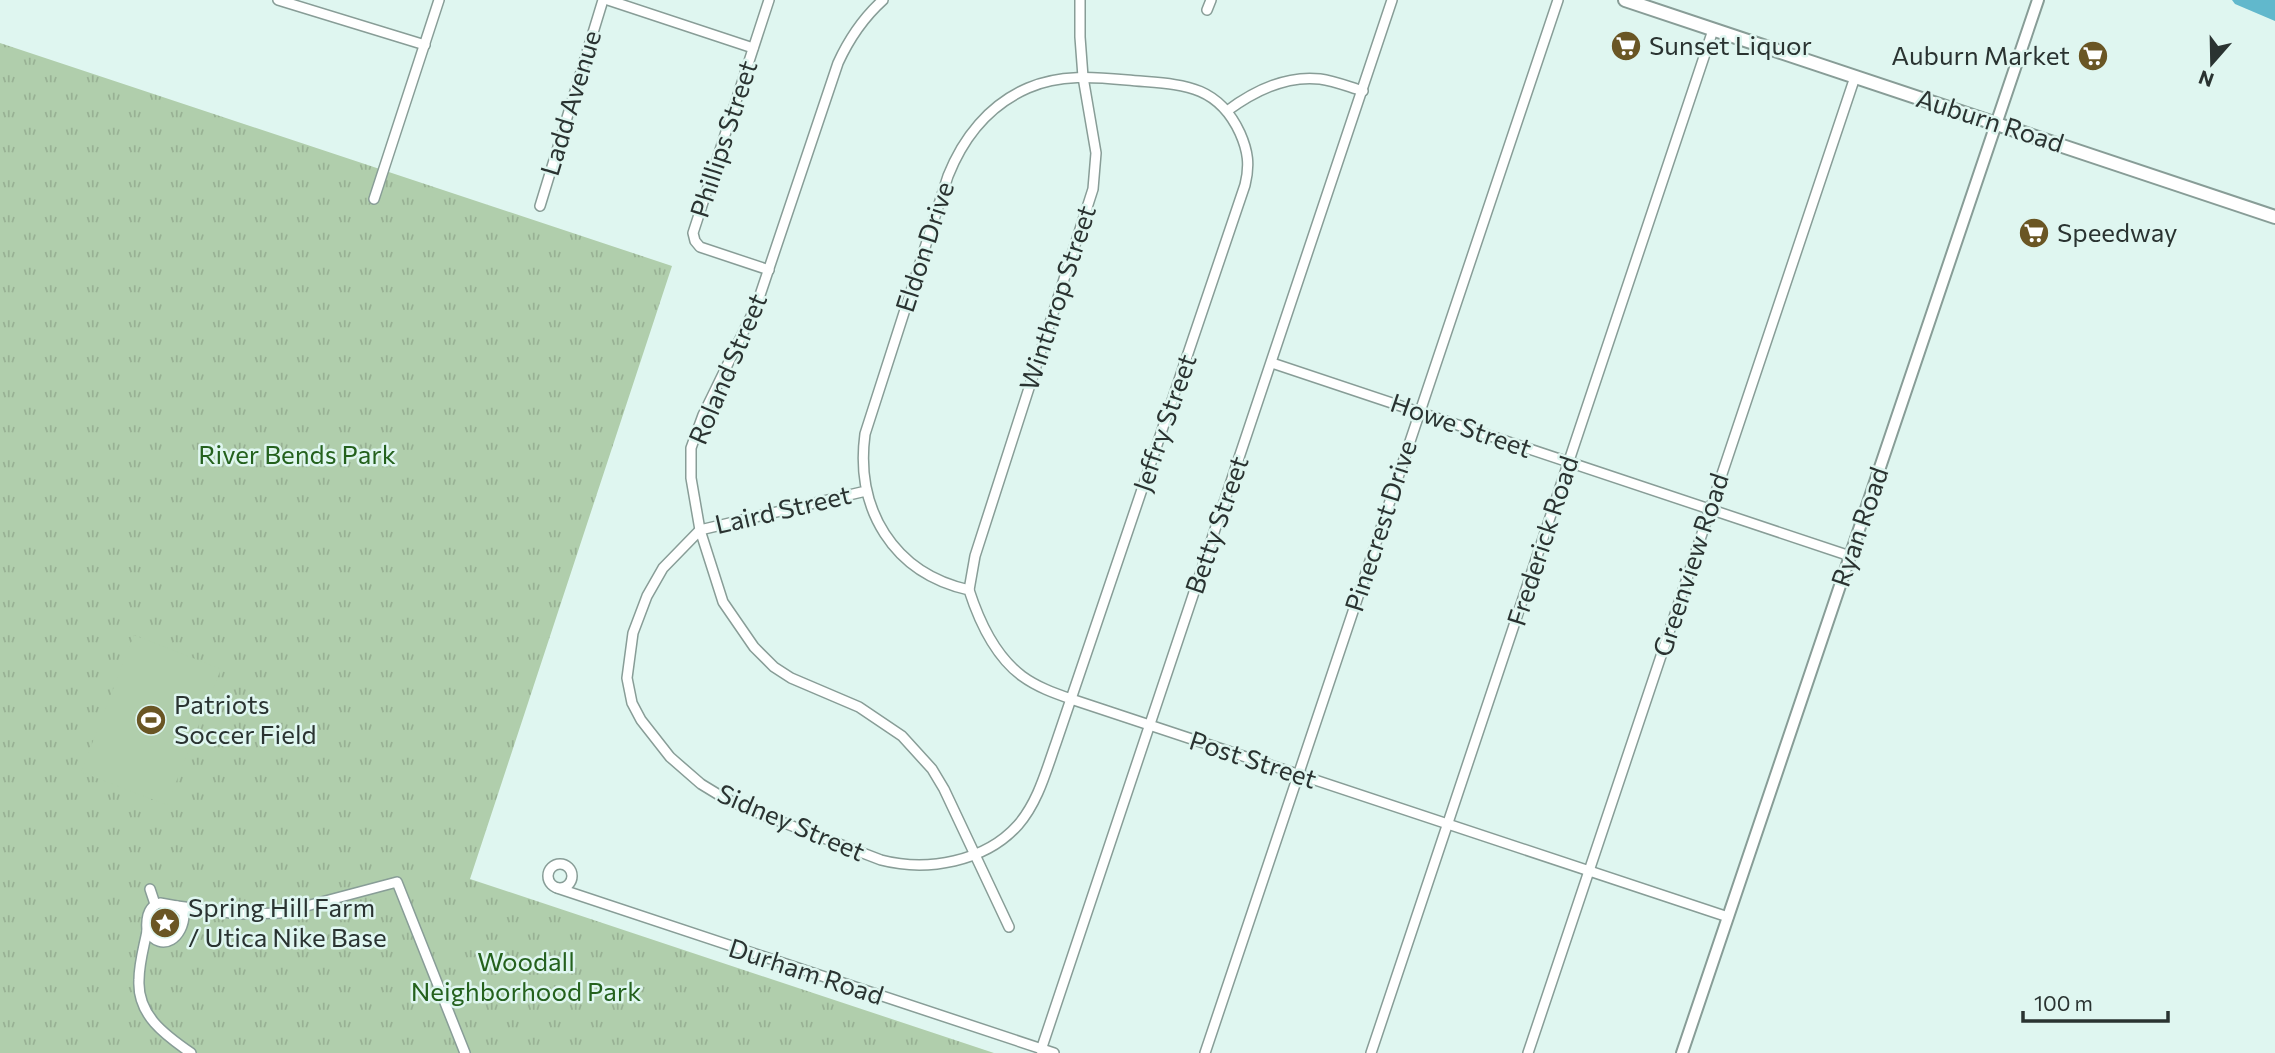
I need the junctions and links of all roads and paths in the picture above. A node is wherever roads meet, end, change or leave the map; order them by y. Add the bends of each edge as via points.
1 (278, 0) edge
2 (439, 0) edge
3 (606, 0) edge
4 (769, 0) edge
5 (883, 0) edge
6 (1080, 0) edge
7 (1211, 0) edge
8 (1392, 0) edge
9 (1558, 0) edge
10 (1625, 0) edge
11 (2038, 0) edge
12 (1207, 10) dead end
13 (1713, 30) junction
14 (425, 45) junction
15 (753, 48) junction
16 (1083, 77) junction
17 (1855, 77) junction
18 (1363, 91) junction
19 (1227, 111) junction
20 (1997, 123) junction
21 (374, 200) dead end
22 (540, 206) dead end
23 (2275, 217) edge
24 (769, 270) junction
25 (1272, 363) junction
26 (1419, 412) junction
27 (1569, 462) junction
28 (866, 491) junction
29 (1710, 509) junction
30 (700, 530) junction
31 (1850, 556) junction
32 (969, 590) junction
33 (1071, 699) junction
34 (1150, 726) junction
35 (1298, 775) junction
36 (1448, 825) junction
37 (974, 854) junction
38 (1589, 871) junction
39 (572, 875) junction
40 (557, 888) junction
41 (150, 889) dead end
42 (576, 894) junction
43 (155, 904) junction
44 (177, 906) junction
45 (192, 907) junction
46 (1728, 917) junction
47 (184, 918) junction
48 (1009, 928) dead end
49 (146, 931) junction
50 (158, 940) junction
51 (144, 947) junction
52 (1041, 1049) junction
53 (191, 1053) edge
54 (465, 1053) edge
55 (1054, 1053) edge
56 (1205, 1053) edge
57 (1371, 1053) edge
58 (1528, 1053) edge
59 (1682, 1053) edge

1 - 14 street
2 - 14 street
3 - 15 street
3 - 22 street, Ladd Avenue
4 - 15 street, Phillips Street
5 - 24 street, Roland Street via 860,23 838,63
6 - 16 street, Winthrop Street
7 - 12 street
8 - 18 street, Betty Street
9 - 26 street, Pinecrest Drive
10 - 13 main road, Auburn Road
11 - 20 street, Ryan Road
13 - 17 main road, Auburn Road
13 - 27 street, Frederick Road
14 - 21 street
15 - 24 street, Phillips Street via 694,233 699,247
16 - 19 street, Jeffry Street via 1185,87 1215,99
16 - 28 street, Eldon Drive via 1053,80 1017,93 980,122 956,156 870,415 863,449
16 - 32 street, Winthrop Street via 1095,140 1093,189 975,556
17 - 20 main road, Auburn Road
17 - 29 street, Greenview Road
18 - 19 street via 1326,80 1302,79 1261,90
18 - 25 street, Betty Street
19 - 33 street, Jeffry Street via 1247,152 1245,185
20 - 23 main road, Auburn Road
20 - 31 street, Ryan Road
24 - 30 street, Roland Street via 691,449
25 - 26 street, Howe Street
25 - 34 street, Betty Street
26 - 27 street, Howe Street
26 - 35 street, Pinecrest Drive
27 - 29 street, Howe Street
27 - 36 street, Frederick Road
28 - 30 street, Laird Street
28 - 32 street via 883,532 906,560 951,586
29 - 31 street, Howe Street
29 - 38 street, Greenview Road
30 - 37 street, Roland Street via 723,602 754,647 791,678 859,707 902,736 932,769
30 - 37 street, Sidney Street via 655,580 629,652 627,678 632,703 661,748 684,771 724,798 881,860 920,866
31 - 46 street, Ryan Road
32 - 33 street, Post Street via 986,631 1013,668 1042,688
33 - 34 street, Post Street
33 - 37 street, Jeffry Street via 1041,787 1028,811 1001,840
34 - 35 street, Post Street
34 - 52 street, Betty Street
35 - 36 street, Post Street
35 - 56 street, Pinecrest Drive
36 - 38 street, Post Street
36 - 57 street, Frederick Road
37 - 48 street, Roland Street
38 - 46 street, Post Street
38 - 58 street, Greenview Road
39 - 40 street via 568,886
39 - 40 street via 566,866 551,868 548,880
39 - 42 street
40 - 42 street, Durham Road
41 - 43 street
42 - 52 street, Durham Road
43 - 44 street
43 - 49 street
44 - 45 street
44 - 47 street via 184,911
45 - 47 street
45 - 54 street via 239,914 281,913 397,882
46 - 59 street, Ryan Road
47 - 50 street via 179,935
49 - 50 street
49 - 51 street
50 - 51 street
51 - 53 street via 139,979 144,1006 158,1029
52 - 55 street, Durham Road

